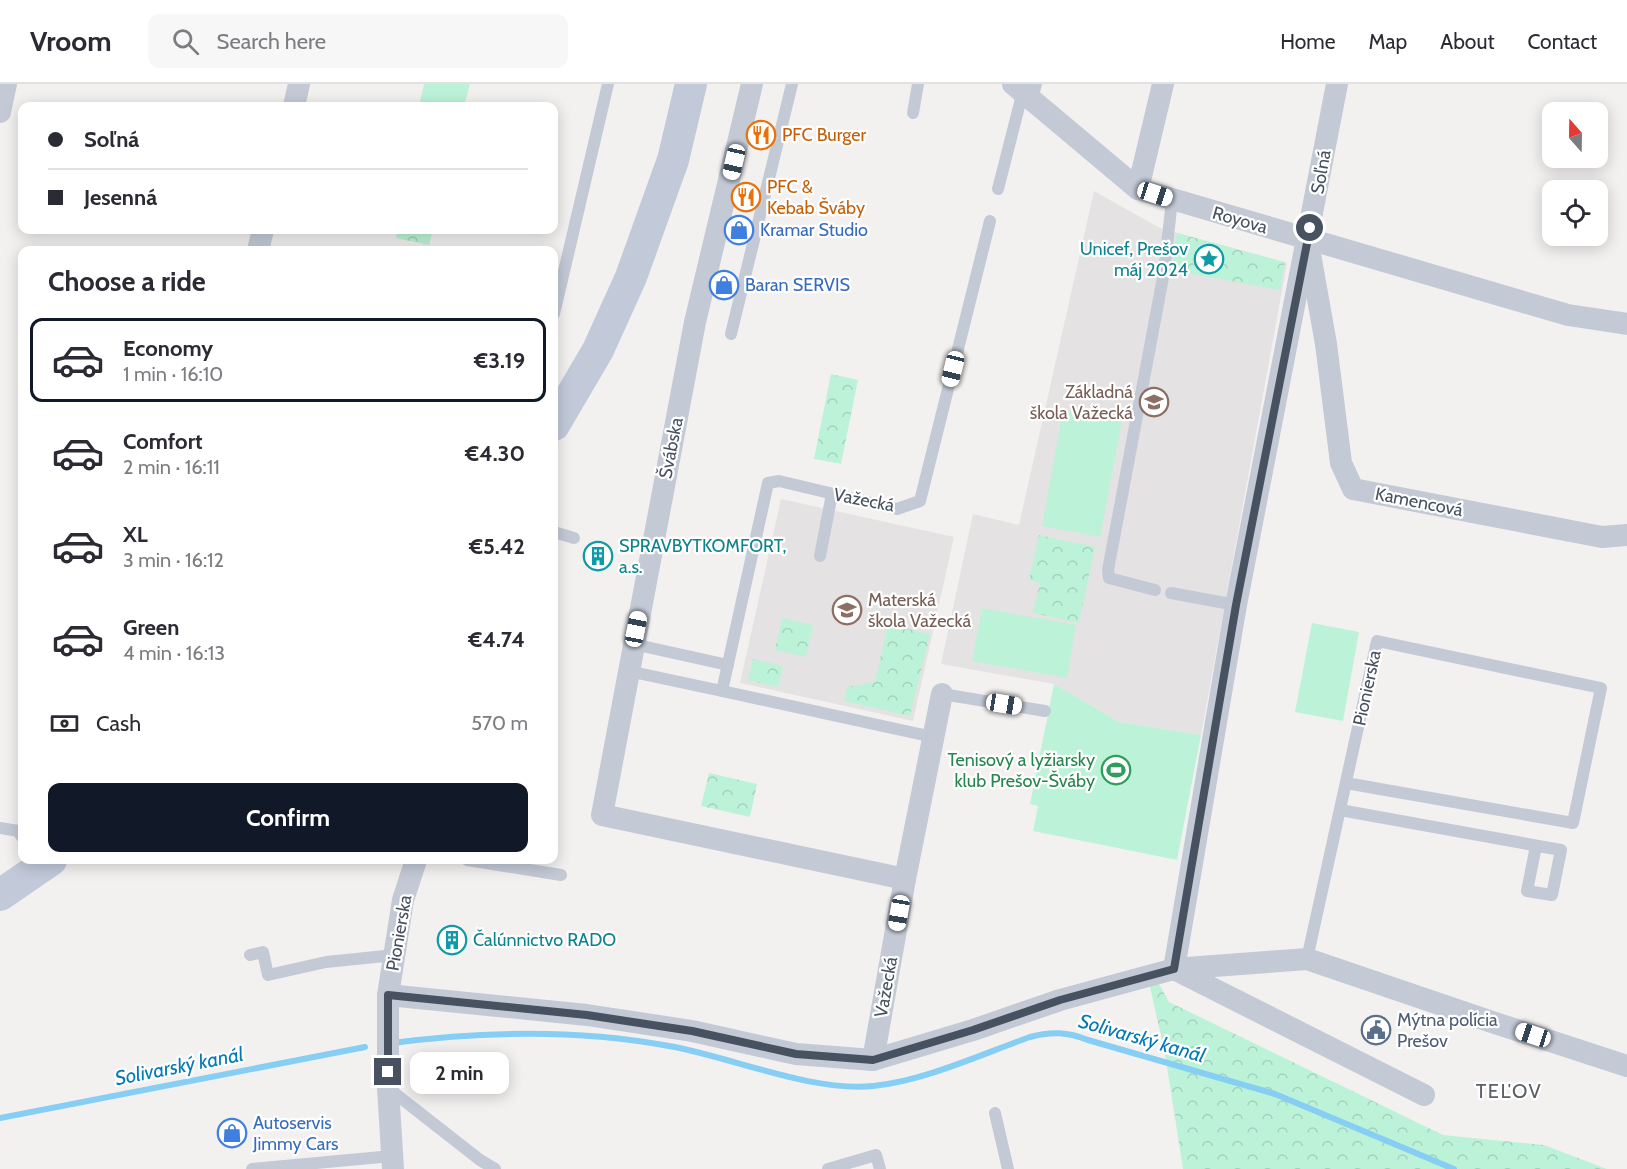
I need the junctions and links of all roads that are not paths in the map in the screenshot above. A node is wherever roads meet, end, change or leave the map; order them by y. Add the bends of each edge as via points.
1 (6, 84) edge
2 (300, 84) edge
3 (608, 84) edge
4 (691, 84) edge
5 (752, 84) edge
6 (792, 84) edge
7 (918, 84) edge
8 (1163, 84) edge
9 (1337, 84) edge
10 (1026, 90) edge
11 (295, 102) edge
12 (0, 112) edge
13 (913, 112) dead end
14 (998, 189) dead end
15 (1138, 189) junction
16 (1172, 200) junction
17 (990, 221) dead end
18 (1308, 240) junction
19 (558, 297) edge
20 (1627, 324) edge
21 (731, 334) dead end
22 (1289, 336) junction
23 (1326, 344) junction
24 (558, 418) edge
25 (832, 494) junction
26 (558, 533) edge
27 (1627, 535) edge
28 (574, 538) dead end
29 (820, 556) dead end
30 (1155, 590) dead end
31 (1171, 593) dead end
32 (1236, 605) junction
33 (633, 644) junction
34 (728, 665) junction
35 (628, 672) junction
36 (722, 691) junction
37 (942, 694) joint
38 (1045, 711) dead end
39 (933, 737) junction
40 (1346, 783) junction
41 (1340, 810) junction
42 (0, 828) edge
43 (18, 831) edge
44 (1536, 846) dead end
45 (41, 864) edge
46 (415, 864) edge
47 (492, 864) edge
48 (561, 875) dead end
49 (904, 879) junction
50 (0, 895) edge
51 (250, 955) dead end
52 (395, 955) junction
53 (1307, 959) junction
54 (1174, 969) junction
55 (388, 995) junction
56 (873, 1060) junction
57 (1627, 1066) edge
58 (388, 1088) junction
59 (1424, 1095) dead end
60 (995, 1113) dead end
61 (393, 1163) edge
62 (252, 1169) edge
63 (268, 1169) edge
64 (495, 1169) edge
65 (828, 1169) edge
66 (880, 1169) edge
67 (1008, 1169) edge

1 - 12 street
2 - 11 street
3 - 19 lane
4 - 24 street via 673,160 631,277 598,350
5 - 33 street, Švábska via 696,322
6 - 21 lane
7 - 13 lane
8 - 15 street
9 - 18 street, Soľná
10 - 14 lane
10 - 15 street, Royova
15 - 16 street, Royova
16 - 18 street, Royova
16 - 30 lane via 1164,272 1108,570 1109,578
17 - 25 lane, Važecká via 920,501 897,509
18 - 20 street, Royova via 1568,315
18 - 22 street, Soľná
18 - 23 street, Kamencová
22 - 23 street
22 - 32 street, Soľná
23 - 27 street, Kamencová via 1341,463 1353,489 1602,537
25 - 29 lane
25 - 34 lane, Važecká via 779,481 768,483
26 - 28 lane
31 - 32 lane
32 - 54 street, Soľná
33 - 34 lane
33 - 35 street, Švábska
34 - 36 lane, Važecká
35 - 36 lane
35 - 49 street, Švábska via 602,815
36 - 39 lane
37 - 38 lane
37 - 39 street, Važecká
39 - 49 street, Važecká
40 - 40 lane, Pionierska via 1377,641 1601,688 1573,823
40 - 41 lane, Pionierska
41 - 44 lane
41 - 53 lane, Pionierska
42 - 43 lane
45 - 50 street
46 - 52 street, Pionierska via 403,900
47 - 48 lane
49 - 56 street, Važecká
51 - 52 lane via 263,952 268,975 326,962
52 - 55 street, Pionierska
53 - 54 street, Pionierska
53 - 57 street, Pionierska
54 - 56 street, Pionierska via 1060,1000
54 - 59 street
55 - 56 street, Pionierska via 587,1015 692,1031 796,1054
55 - 58 street
58 - 61 street
58 - 64 lane
60 - 67 lane
61 - 63 lane
62 - 63 lane
65 - 66 lane via 876,1155

